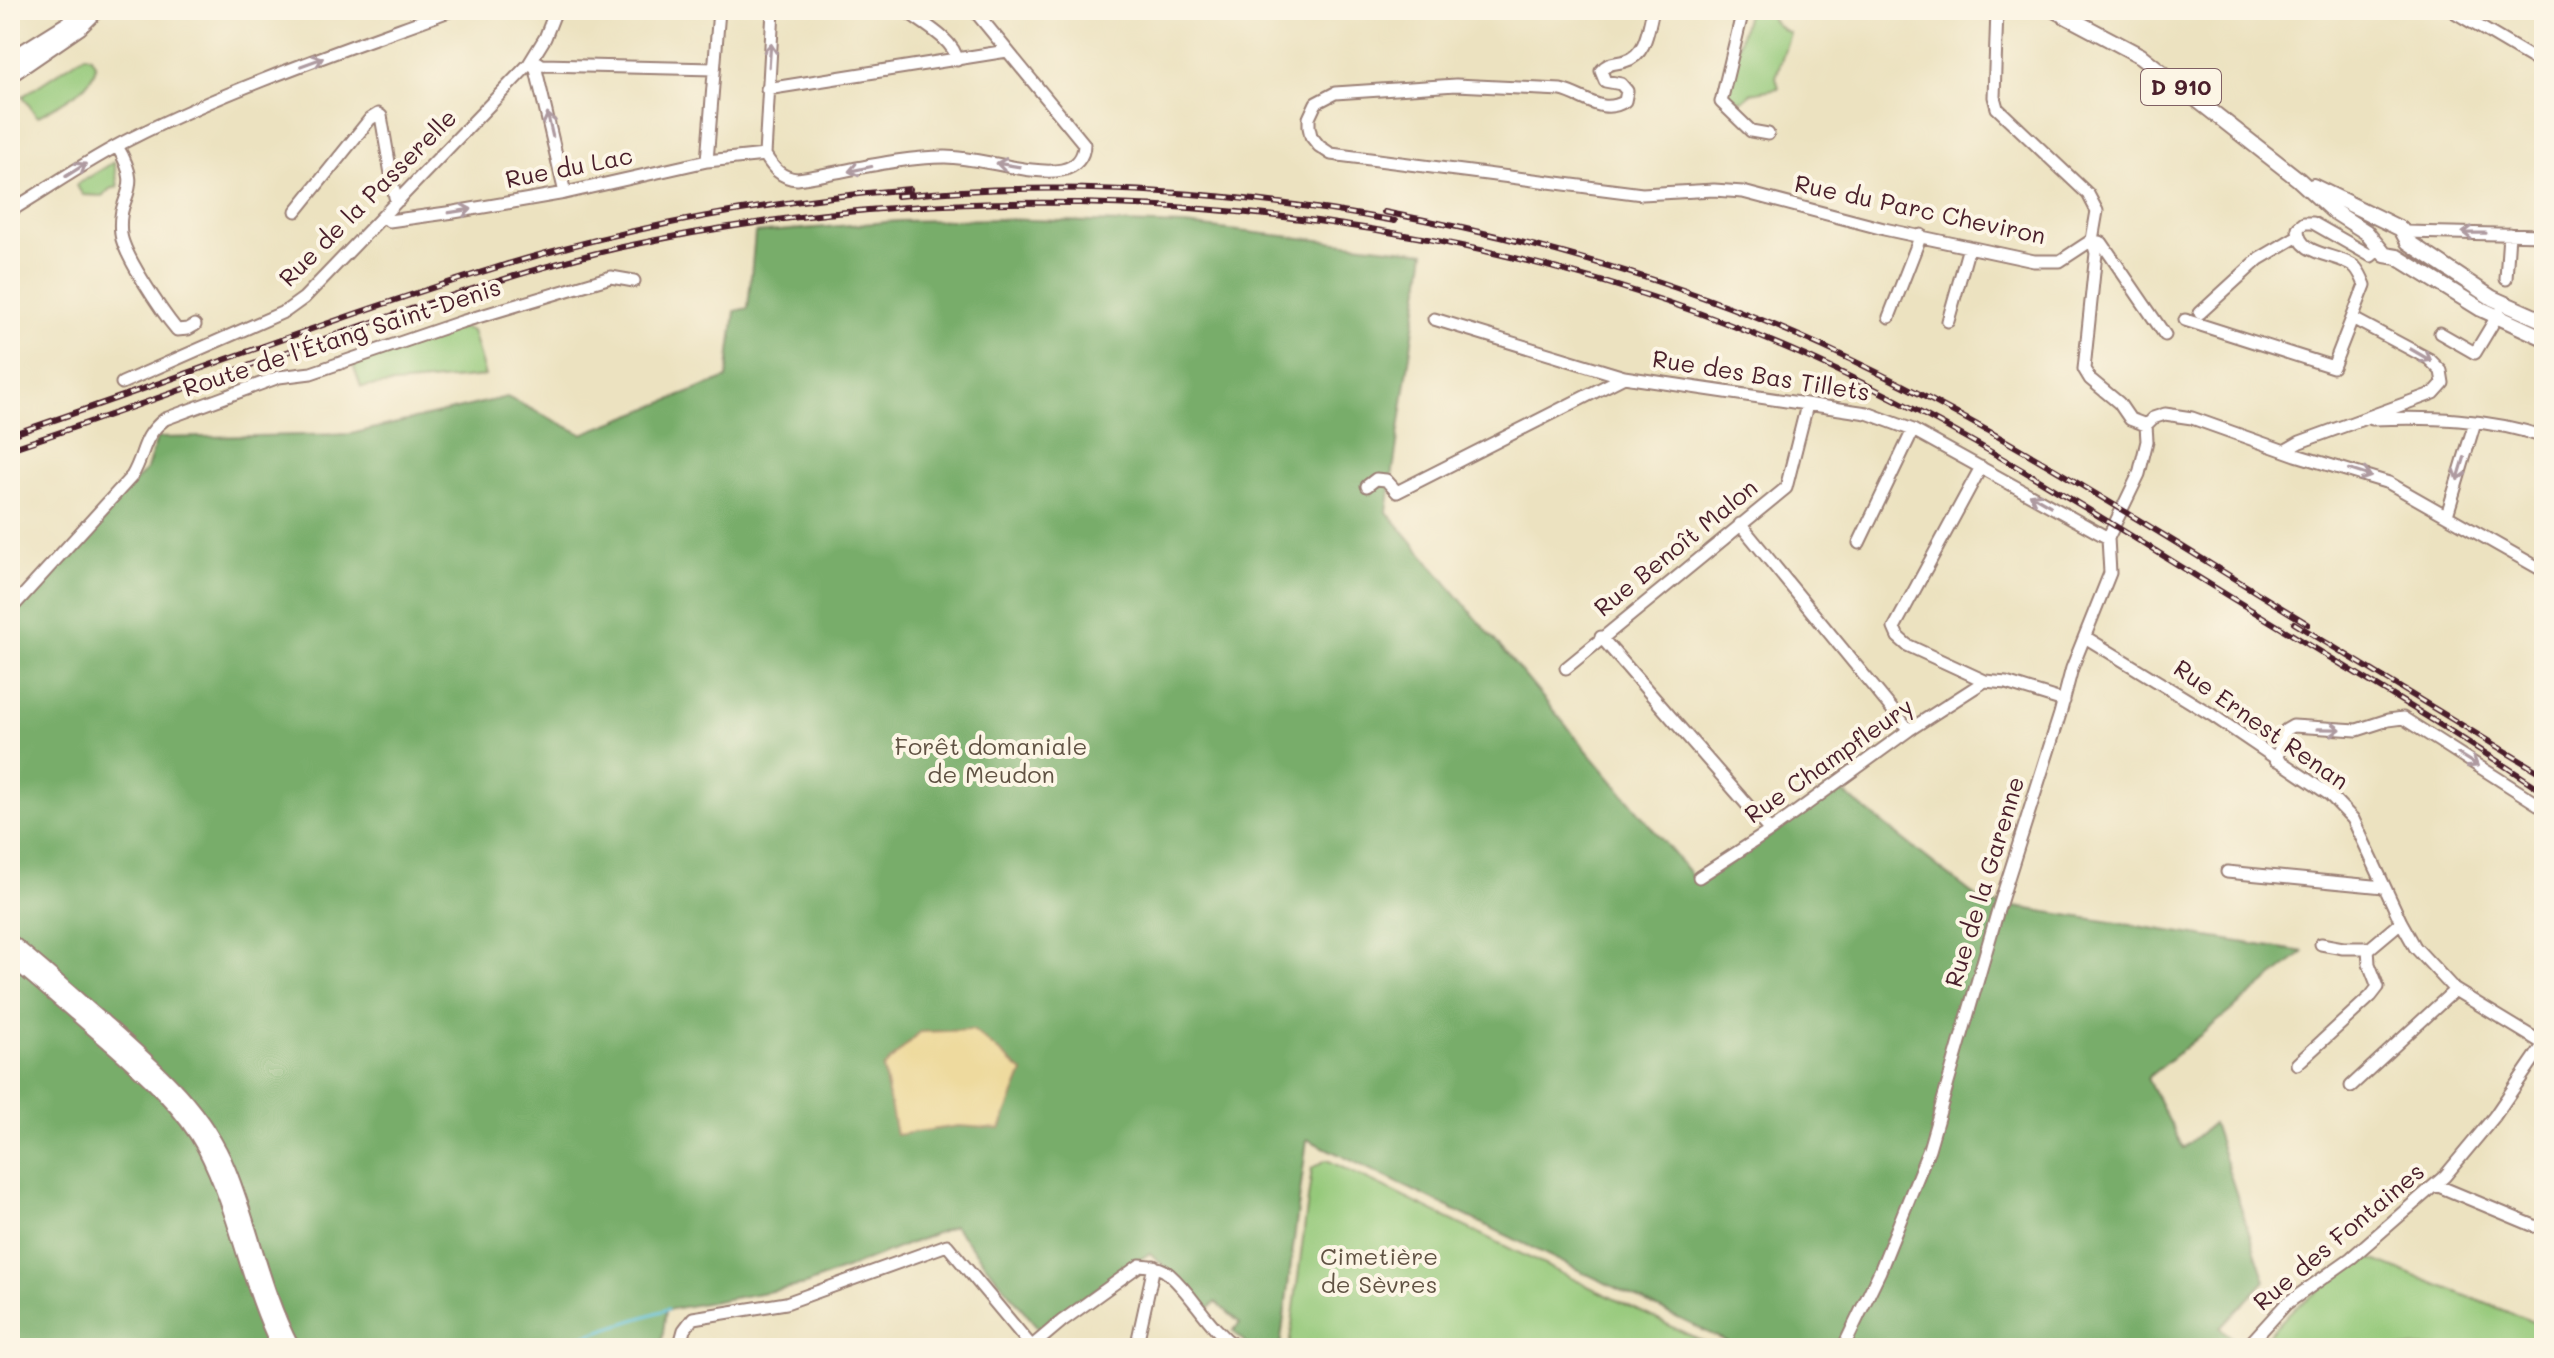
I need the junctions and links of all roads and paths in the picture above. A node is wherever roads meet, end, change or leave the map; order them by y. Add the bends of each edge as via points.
1 (90, 10) edge
2 (97, 10) edge
3 (452, 10) edge
4 (556, 10) edge
5 (719, 10) edge
6 (773, 10) edge
7 (905, 10) edge
8 (974, 10) edge
9 (1653, 10) edge
10 (1743, 10) edge
11 (1997, 10) edge
12 (2054, 10) edge
13 (2451, 10) edge
14 (1007, 51) junction
15 (533, 59) junction
16 (10, 60) edge
17 (957, 60) junction
18 (2544, 65) edge
19 (714, 69) junction
20 (10, 75) edge
21 (767, 89) junction
22 (1768, 134) dead end
23 (117, 146) junction
24 (765, 155) junction
25 (707, 161) junction
26 (2298, 179) junction
27 (565, 193) junction
28 (399, 200) junction
29 (10, 211) edge
30 (296, 211) dead end
31 (384, 217) junction
32 (2401, 233) junction
33 (2509, 234) junction
34 (1921, 235) junction
35 (2544, 235) edge
36 (2298, 236) junction
37 (2092, 240) junction
38 (2378, 246) junction
39 (1969, 247) junction
40 (2397, 257) junction
41 (2506, 279) dead end
42 (634, 281) dead end
43 (2200, 313) dead end
44 (2497, 315) junction
45 (1889, 317) dead end
46 (2352, 318) junction
47 (1434, 319) dead end
48 (2185, 320) dead end
49 (1948, 321) dead end
50 (2544, 321) edge
51 (195, 325) dead end
52 (2440, 333) dead end
53 (2165, 335) dead end
54 (2544, 338) edge
55 (1624, 377) junction
56 (122, 383) dead end
57 (1807, 405) junction
58 (2363, 419) junction
59 (2475, 422) junction
60 (2146, 425) junction
61 (1913, 430) junction
62 (2544, 437) edge
63 (2286, 450) junction
64 (1981, 467) junction
65 (1367, 486) dead end
66 (2447, 515) junction
67 (1740, 524) junction
68 (2108, 538) junction
69 (1859, 543) dead end
70 (2544, 571) edge
71 (10, 610) edge
72 (1601, 637) junction
73 (2085, 637) junction
74 (1566, 668) dead end
75 (1985, 681) junction
76 (2064, 701) junction
77 (1909, 730) junction
78 (2276, 760) junction
79 (2544, 808) edge
80 (1770, 831) junction
81 (2227, 872) dead end
82 (1699, 877) dead end
83 (2384, 887) junction
84 (2401, 922) junction
85 (10, 942) edge
86 (2321, 944) dead end
87 (2368, 948) junction
88 (10, 957) edge
89 (2455, 990) junction
90 (2544, 1044) edge
91 (2297, 1064) dead end
92 (2351, 1086) dead end
93 (2436, 1185) junction
94 (2544, 1230) edge
95 (1154, 1266) junction
96 (1031, 1347) edge
97 (280, 1348) edge
98 (292, 1348) edge
99 (679, 1348) edge
100 (1136, 1348) edge
101 (1237, 1348) edge
102 (1843, 1348) edge
103 (2246, 1348) edge

1 - 16 main road
2 - 20 main road
23 -> 3 street via 247,86
4 - 15 street, Rue de la Passerelle
5 - 19 street
21 -> 6 street
7 - 17 street via 947,43
8 - 14 street
9 - 34 street, Rue du Parc Cheviron via 1640,52 1601,71 1605,81 1627,91 1625,101 1616,107 1601,107 1561,90 1456,85 1335,93 1316,103 1309,118 1311,136 1331,154 1642,194 1743,192
10 - 22 street via 1721,102 1751,131
11 - 37 street via 1995,104 2094,203
12 - 26 main road, D 910 via 2141,56
13 - 18 street
14 - 17 street
14 -> 24 street via 1084,144 1081,157 1071,166 1054,170 937,158 791,179 775,170
15 - 19 street via 542,65
27 -> 15 street
15 - 28 street, Rue de la Passerelle
17 - 21 street
19 - 25 street
21 - 24 street
29 -> 23 street
23 - 51 street via 132,183 121,219 124,247 177,330
24 - 25 street, Rue du Lac
25 - 27 street, Rue du Lac
26 - 32 main road, D 910
26 - 38 main road, D 910
31 -> 27 street, Rue du Lac via 389,221
28 - 30 street via 378,114
28 - 31 street, Rue de la Passerelle
31 - 56 street, Rue de la Passerelle via 286,311
33 -> 32 street
32 - 38 main road via 2380,231
32 - 40 main road via 2405,250
32 - 50 main road, D 910 via 2492,298
33 - 35 street
33 - 41 street
34 - 39 street, Rue du Parc Cheviron
34 - 45 street
36 - 38 street via 2298,228 2313,223 2366,255
36 - 43 street via 2259,259
36 - 46 street via 2303,245 2355,267 2365,285
37 - 39 street, Rue du Parc Cheviron via 2069,257 2047,262
37 - 53 street via 2102,243
37 - 60 street via 2096,253 2084,369 2130,419
38 - 40 main road, D 910 via 2385,255
39 - 49 street
40 - 44 main road, D 910
42 - 71 street, Route de l'Étang Saint-Denis via 611,277 566,290 311,373 279,377 165,419 150,430 132,476
44 - 52 street via 2475,353
44 - 54 main road, D 910
46 - 48 street via 2333,367
46 -> 58 street via 2429,359 2443,377 2434,393
47 - 55 street, Rue des Bas Tillets
55 - 57 street, Rue des Bas Tillets
55 - 65 street via 1397,492 1386,480
57 - 61 street, Rue des Bas Tillets via 1867,413
57 - 67 street, Rue Benoît Malon via 1786,488
58 - 59 street
58 - 63 street
59 - 62 street
59 -> 66 street
60 - 63 street via 2165,414 2192,418
60 - 68 street, Rue de la Garenne via 2139,474
61 - 64 street, Rue des Bas Tillets
61 - 69 street
63 -> 66 street via 2389,483
68 -> 64 street, Rue des Bas Tillets
64 - 75 street via 1894,628 1907,645
66 - 70 street
67 - 72 street, Rue Benoît Malon
67 - 77 street
68 - 73 street, Rue de la Garenne via 2110,573
72 - 74 street, Rue Benoît Malon
72 - 80 street
73 - 76 street, Rue de la Garenne
73 - 78 street, Rue Ernest Renan
75 - 76 street
75 - 77 street, Rue Champfleury
76 - 102 street, Rue de la Garenne via 1929,1149
77 - 80 street, Rue Champfleury
78 -> 79 street via 2286,730 2293,726 2357,730 2403,718
78 - 83 street, Rue Ernest Renan via 2330,795 2353,819
80 - 82 street, Rue Champfleury
81 - 83 street
83 - 84 street, Rue Ernest Renan
84 - 87 street
84 - 89 street, Rue Ernest Renan via 2415,947
85 - 98 main road via 158,1072 190,1107 227,1168 272,1306
86 - 87 street
87 - 91 street via 2378,987
88 - 97 main road via 174,1103 220,1183 258,1300
89 - 90 street, Rue Ernest Renan
89 - 92 street
90 - 93 street, Rue des Fontaines via 2479,1138
93 - 94 street
93 - 103 street, Rue des Fontaines via 2351,1258 2286,1304
95 - 96 street via 1140,1265
95 - 100 street
95 - 101 street via 1168,1273 1209,1324
96 - 99 street via 947,1245 786,1303 693,1318

